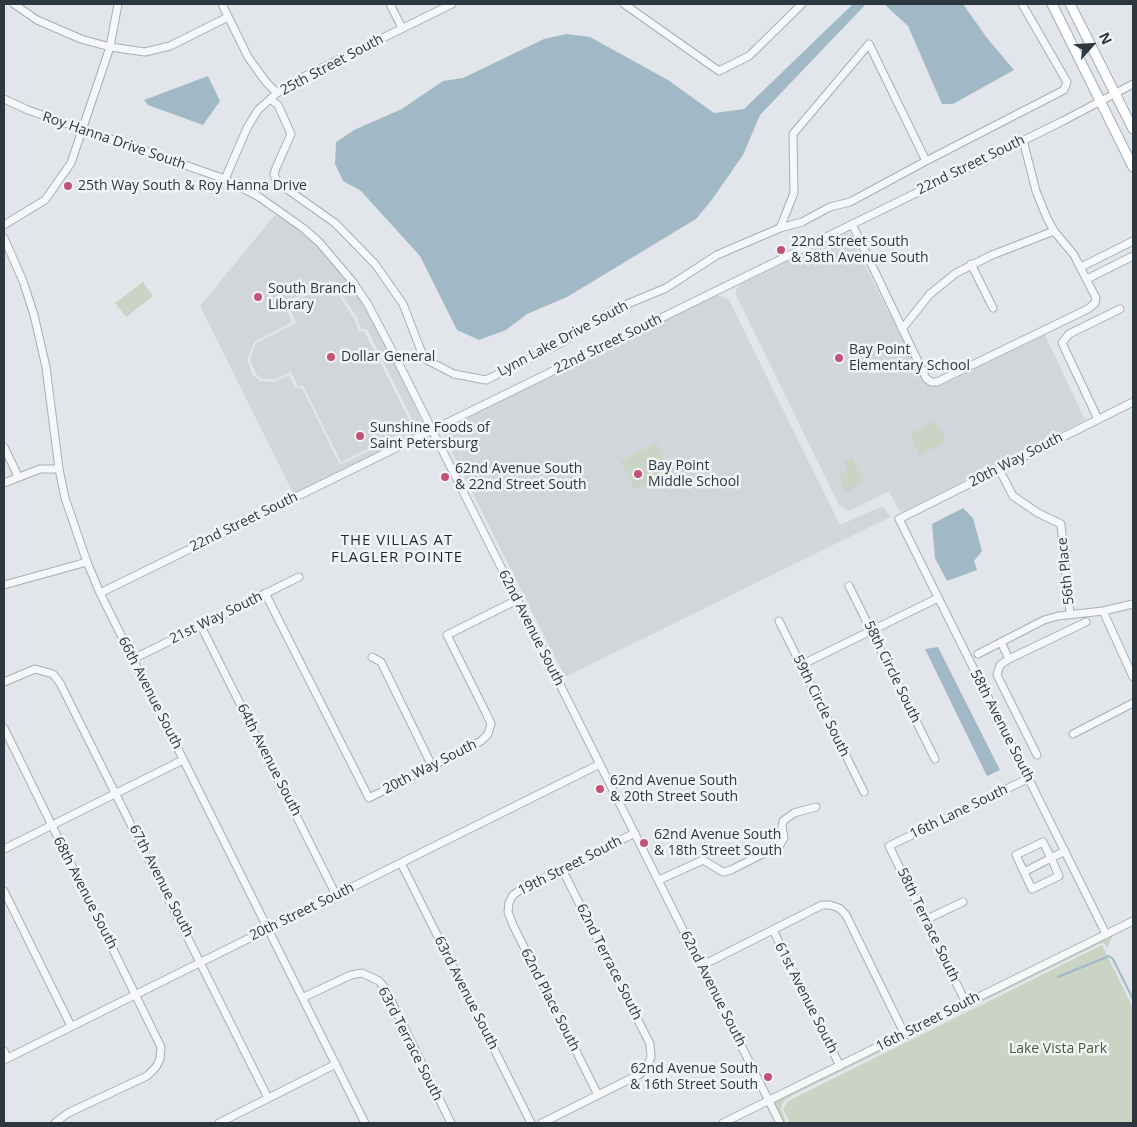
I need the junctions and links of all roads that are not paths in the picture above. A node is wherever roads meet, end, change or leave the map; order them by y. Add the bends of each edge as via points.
1 (14, 4) edge
2 (118, 4) edge
3 (222, 4) edge
4 (390, 4) edge
5 (452, 4) edge
6 (624, 4) edge
7 (802, 4) edge
8 (1022, 4) edge
9 (1052, 4) edge
10 (1070, 4) edge
11 (228, 16) junction
12 (402, 28) junction
13 (110, 46) junction
14 (1133, 84) edge
15 (277, 93) junction
16 (1116, 94) junction
17 (4, 99) edge
18 (270, 99) junction
19 (1101, 102) junction
20 (1133, 129) edge
21 (83, 130) junction
22 (1023, 140) junction
23 (926, 161) junction
24 (1133, 167) edge
25 (225, 180) junction
26 (852, 224) junction
27 (4, 225) edge
28 (780, 228) junction
29 (1054, 231) junction
30 (4, 238) edge
31 (1133, 240) edge
32 (1133, 256) edge
33 (971, 264) junction
34 (1081, 267) junction
35 (1087, 279) junction
36 (993, 308) dead end
37 (1120, 309) dead end
38 (902, 329) junction
39 (1133, 402) edge
40 (1098, 419) junction
41 (432, 430) junction
42 (4, 447) edge
43 (59, 468) junction
44 (999, 469) junction
45 (18, 476) junction
46 (4, 483) edge
47 (899, 519) joint
48 (87, 562) junction
49 (299, 577) dead end
50 (4, 585) edge
51 (849, 586) dead end
52 (100, 593) junction
53 (265, 593) junction
54 (938, 598) junction
55 (517, 600) junction
56 (1133, 604) edge
57 (1103, 611) junction
58 (1070, 614) junction
59 (779, 621) dead end
60 (1086, 622) dead end
61 (202, 626) junction
62 (872, 632) junction
63 (1001, 642) junction
64 (978, 654) dead end
65 (372, 657) dead end
66 (132, 659) junction
67 (1009, 659) junction
68 (801, 665) junction
69 (1133, 677) edge
70 (4, 682) edge
71 (1133, 703) edge
72 (4, 728) edge
73 (1072, 734) dead end
74 (1037, 755) dead end
75 (935, 759) dead end
76 (183, 760) junction
77 (600, 764) junction
78 (432, 766) junction
79 (1029, 778) junction
80 (864, 792) dead end
81 (116, 793) junction
82 (816, 806) dead end
83 (51, 825) junction
84 (635, 833) junction
85 (889, 846) joint
86 (4, 849) edge
87 (1065, 851) junction
88 (1051, 858) junction
89 (401, 863) junction
90 (562, 869) junction
91 (1024, 872) junction
92 (658, 880) junction
93 (4, 891) edge
94 (336, 895) junction
95 (963, 902) dead end
96 (509, 903) joint
97 (925, 920) junction
98 (1133, 920) edge
99 (269, 928) junction
100 (772, 930) junction
101 (1106, 934) junction
102 (201, 962) junction
103 (701, 966) junction
104 (136, 994) junction
105 (304, 997) junction
106 (966, 1004) junction
107 (71, 1026) junction
108 (905, 1034) junction
109 (5, 1056) edge
110 (336, 1064) junction
111 (840, 1066) junction
112 (598, 1095) junction
113 (268, 1098) junction
114 (769, 1101) junction
115 (55, 1123) edge
116 (218, 1123) edge
117 (365, 1123) edge
118 (451, 1123) edge
119 (532, 1123) edge
120 (542, 1123) edge
121 (723, 1123) edge
122 (780, 1123) edge

1 - 13 street via 59,30
2 - 13 street
3 - 11 street
4 - 12 street
5 - 12 street, 25th Street South
6 - 7 street via 719,71 749,56
8 - 23 street via 1067,82 1064,90
9 - 19 main road
10 - 16 main road
11 - 13 street via 157,50 145,52
11 - 15 street via 257,71
12 - 15 street, 25th Street South
13 - 21 street
14 - 16 street, 22nd Street South
15 - 18 street, 25th Street South
16 - 19 street, 22nd Street South
16 - 20 main road
17 - 21 street, Roy Hanna Drive South
18 - 25 street, 25th Street South via 258,110 247,128
18 - 28 street, Lynn Lake Drive South via 278,105 291,134 274,174 277,182 356,243 403,304 423,356 454,374 486,380 561,344 613,310 666,288 717,255
19 - 22 street, 22nd Street South
19 - 24 main road
21 - 25 street, Roy Hanna Drive South
21 - 27 street via 72,163 57,185 33,208
22 - 26 street, 22nd Street South
22 - 29 street via 1039,198
23 - 28 street, Lynn Lake Drive South via 850,202
23 - 28 street via 869,44 793,134 794,193
25 - 41 street, 62nd Avenue South via 283,212 320,242 337,261 367,304
26 - 38 street
26 - 41 street, 22nd Street South
29 - 33 street
29 - 34 street
30 - 43 street, 66th Avenue South via 24,281 36,324
31 - 34 street
32 - 35 street
33 - 36 street
33 - 38 street via 930,294
34 - 35 street
35 - 38 street via 1096,298 1088,309 937,382 930,382
37 - 40 street via 1069,334 1062,343
39 - 40 street, 20th Way South
40 - 44 street, 20th Way South
41 - 52 street, 22nd Street South
41 - 55 street, 62nd Avenue South
42 - 45 street
43 - 45 street via 40,469
43 - 48 street, 66th Avenue South via 67,505
44 - 47 street, 20th Way South
44 - 58 street, 56th Place via 1013,496 1061,524
45 - 46 street
47 - 54 street, 58th Avenue South
48 - 50 street
48 - 52 street, 66th Avenue South
49 - 53 street, 21st Way South
51 - 62 street, 58th Circle South
52 - 66 street, 66th Avenue South
53 - 61 street, 21st Way South
53 - 78 street, 20th Way South via 369,798
54 - 62 street
54 - 79 street, 58th Avenue South
55 - 77 street, 62nd Avenue South
55 - 78 street, 20th Way South via 447,635 490,724 488,734 481,741
56 - 57 street
57 - 58 street
57 - 69 street
58 - 63 street via 1044,620
59 - 68 street, 59th Circle South
60 - 67 street
61 - 66 street, 21st Way South
61 - 94 street, 64th Avenue South
62 - 68 street
62 - 75 street, 58th Circle South
63 - 64 street
63 - 67 street
65 - 78 street via 381,662
66 - 76 street, 66th Avenue South
67 - 74 street via 1000,665 997,675
68 - 80 street, 59th Circle South
70 - 81 street, 67th Avenue South via 28,670 46,670 53,674
71 - 73 street
72 - 83 street, 68th Avenue South
76 - 81 street
76 - 99 street, 66th Avenue South
77 - 84 street, 62nd Avenue South
77 - 89 street, 20th Street South
79 - 85 street, 16th Lane South
79 - 87 street, 58th Avenue South
81 - 83 street
81 - 102 street, 67th Avenue South
82 - 92 street via 794,813 783,821 784,838 775,848 731,870 723,872 703,860
83 - 86 street
83 - 104 street, 68th Avenue South
84 - 90 street, 19th Street South
84 - 92 street, 62nd Avenue South
85 - 97 street, 58th Terrace South
87 - 88 street
87 - 101 street, 58th Avenue South
88 - 91 street
88 - 91 street via 1042,842 1016,855
88 - 91 street via 1059,876 1032,889
89 - 94 street, 20th Street South
89 - 119 street, 63rd Avenue South
90 - 96 street, 19th Street South via 520,890
90 - 112 street, 62nd Terrace South via 650,1044 651,1058 640,1074
92 - 103 street, 62nd Avenue South
93 - 107 street
94 - 99 street, 20th Street South
95 - 97 street
96 - 112 street, 62nd Place South via 508,912 513,925
97 - 106 street, 58th Terrace South
98 - 101 street, 16th Street South
99 - 102 street, 20th Street South
99 - 105 street, 66th Avenue South
100 - 103 street
100 - 108 street via 822,905 839,908 846,915
100 - 111 street, 61st Avenue South
101 - 106 street, 16th Street South
102 - 104 street, 20th Street South
102 - 113 street, 67th Avenue South
103 - 114 street, 62nd Avenue South
104 - 107 street, 20th Street South
104 - 115 street, 68th Avenue South via 161,1047 156,1067 147,1076 68,1113
105 - 110 street, 66th Avenue South
105 - 118 street, 63rd Terrace South via 351,975 362,973 371,976 385,988
106 - 108 street, 16th Street South
107 - 109 street, 20th Street South
108 - 111 street, 16th Street South
110 - 113 street
110 - 117 street, 66th Avenue South
111 - 114 street, 16th Street South
112 - 120 street
113 - 116 street
114 - 121 street, 16th Street South
114 - 122 street, 62nd Avenue South

